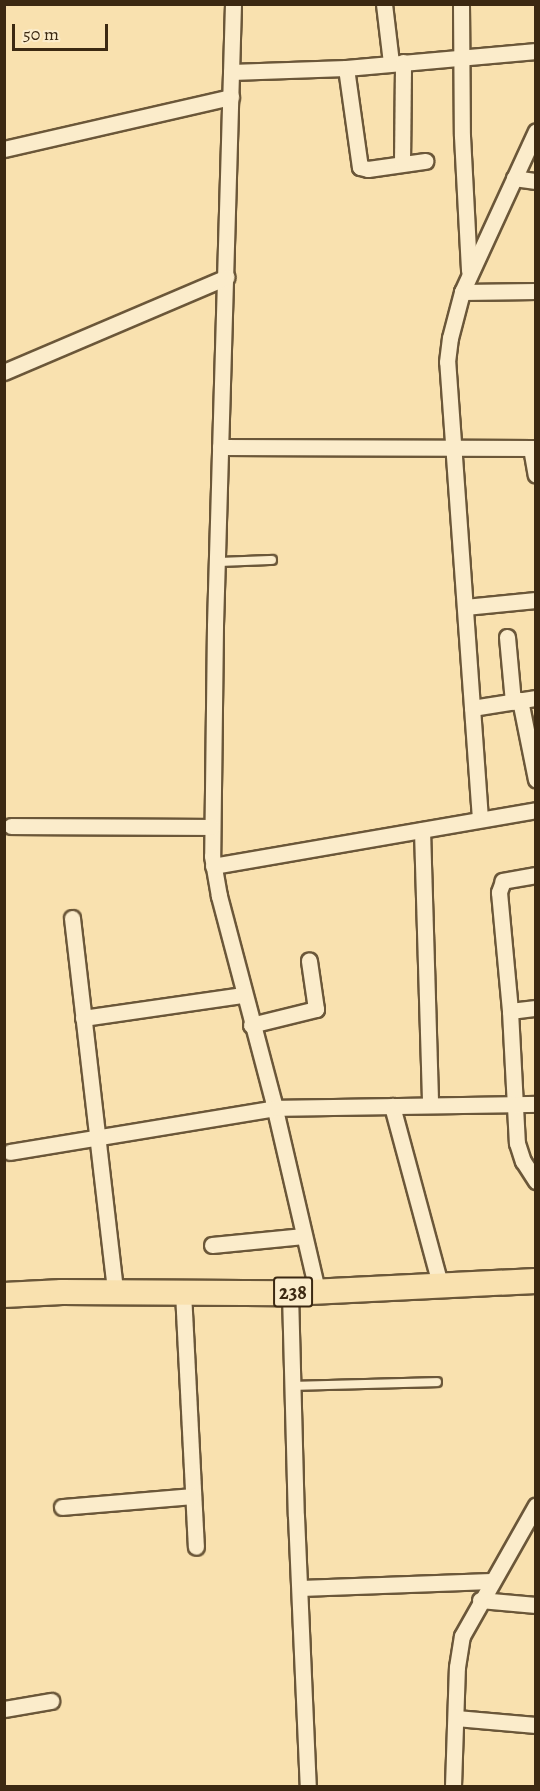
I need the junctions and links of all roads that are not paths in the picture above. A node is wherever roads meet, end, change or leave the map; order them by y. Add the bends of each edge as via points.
1 (233, 4) edge
2 (384, 4) edge
3 (461, 4) edge
4 (536, 51) edge
5 (462, 56) junction
6 (397, 62) junction
7 (346, 68) junction
8 (231, 72) junction
9 (231, 97) junction
10 (536, 131) edge
11 (4, 149) edge
12 (425, 161) dead end
13 (402, 163) junction
14 (514, 178) junction
15 (536, 181) edge
16 (469, 274) junction
17 (227, 277) junction
18 (536, 291) edge
19 (462, 292) junction
20 (4, 372) edge
21 (220, 447) junction
22 (533, 448) edge
23 (452, 449) junction
24 (536, 475) edge
25 (272, 560) dead end
26 (217, 562) junction
27 (536, 600) edge
28 (465, 607) junction
29 (507, 637) dead end
30 (523, 700) edge
31 (472, 708) junction
32 (536, 779) edge
33 (536, 810) edge
34 (480, 819) junction
35 (11, 826) dead end
36 (212, 827) junction
37 (422, 830) junction
38 (213, 866) junction
39 (536, 875) edge
40 (72, 918) dead end
41 (309, 961) dead end
42 (243, 995) junction
43 (536, 1008) edge
44 (510, 1011) junction
45 (84, 1018) junction
46 (251, 1025) junction
47 (536, 1104) edge
48 (430, 1105) junction
49 (392, 1106) junction
50 (516, 1106) junction
51 (274, 1108) junction
52 (98, 1138) junction
53 (10, 1152) dead end
54 (536, 1181) edge
55 (304, 1236) junction
56 (212, 1245) dead end
57 (536, 1281) edge
58 (440, 1284) junction
59 (317, 1290) junction
60 (115, 1292) junction
61 (183, 1292) junction
62 (290, 1293) junction
63 (10, 1295) edge
64 (437, 1382) dead end
65 (294, 1386) junction
66 (192, 1496) junction
67 (536, 1504) edge
68 (62, 1507) dead end
69 (195, 1547) dead end
70 (491, 1581) junction
71 (300, 1588) junction
72 (480, 1600) junction
73 (536, 1605) edge
74 (51, 1701) dead end
75 (4, 1709) edge
76 (456, 1718) junction
77 (536, 1725) edge
78 (308, 1786) edge
79 (453, 1786) edge

1 - 8 street
2 - 6 street
3 - 5 street
4 - 5 street
5 - 6 street
5 - 16 street
6 - 7 street
6 - 13 street
7 - 8 street
7 - 13 street via 360,166 368,169
8 - 9 street
9 - 11 street
9 - 17 street
10 - 14 street
12 - 13 street
14 - 15 street
14 - 16 street
16 - 19 street
17 - 20 street
17 - 21 street
18 - 19 street
19 - 23 street via 447,362
21 - 23 street
21 - 26 street
22 - 23 street
22 - 24 street
23 - 28 street
25 - 26 lane
26 - 36 street
27 - 28 street
28 - 31 street
29 - 30 street
30 - 31 street
30 - 32 street
31 - 34 street
33 - 34 street
34 - 37 street
35 - 36 street
36 - 38 street
37 - 38 street
37 - 48 street
38 - 42 street
39 - 44 street via 506,879 499,887
40 - 45 street
41 - 46 street via 316,1009
42 - 45 street
42 - 46 street
43 - 44 street
44 - 50 street
45 - 52 street
46 - 51 street
47 - 50 street
48 - 49 street
48 - 50 street
49 - 51 street
49 - 58 street
50 - 54 street via 519,1152
51 - 52 street
51 - 55 street
52 - 53 street
52 - 60 street
55 - 56 street
55 - 59 street
57 - 58 main road, 238
58 - 59 main road, 238
59 - 62 main road, 238
60 - 61 main road, 238
60 - 63 main road, 238
61 - 62 main road, 238
61 - 66 street
62 - 65 street
64 - 65 lane
65 - 71 street
66 - 68 street
66 - 69 street
67 - 70 street
70 - 71 street
70 - 72 street
71 - 78 street
72 - 73 street
72 - 76 street via 462,1636
74 - 75 street
76 - 77 street
76 - 79 street

